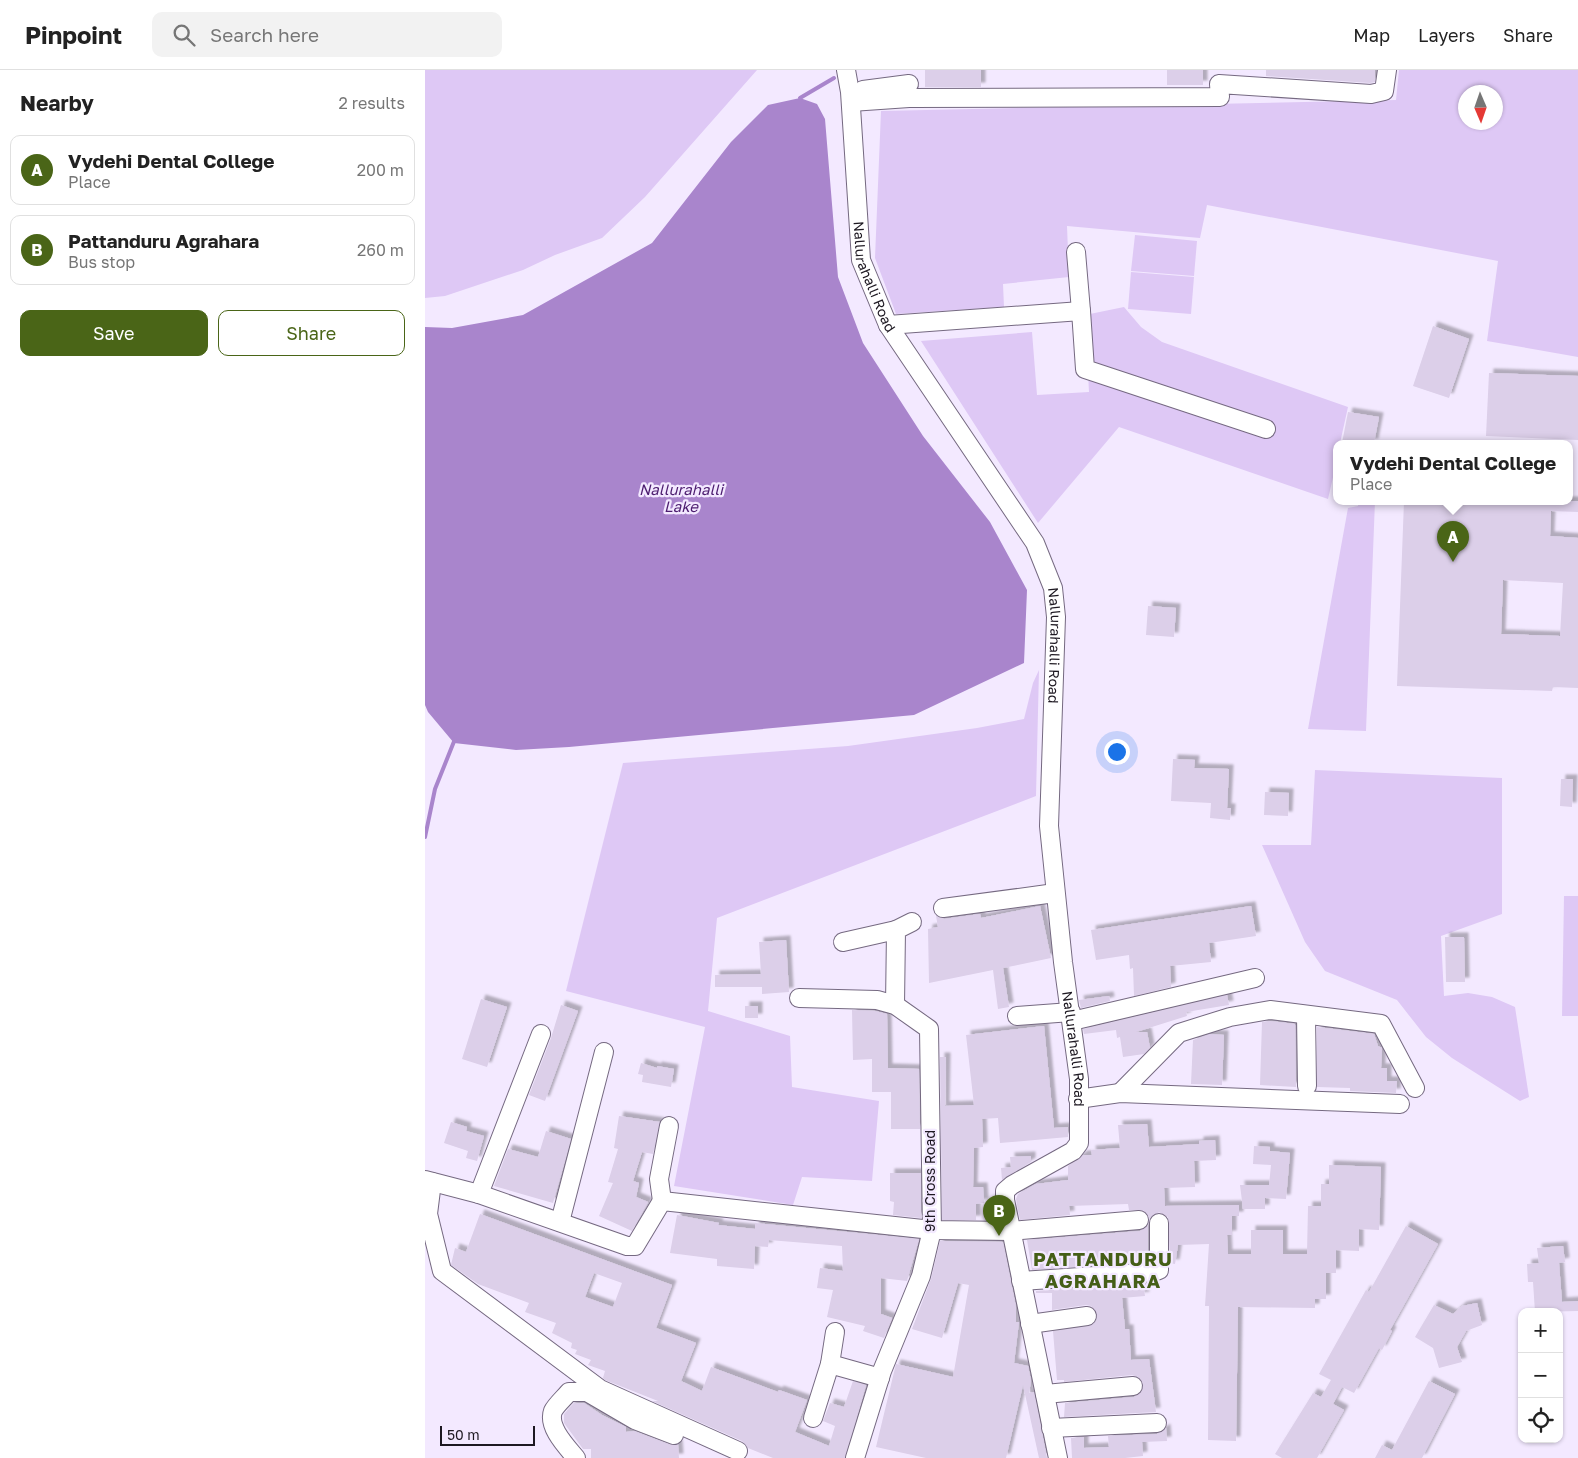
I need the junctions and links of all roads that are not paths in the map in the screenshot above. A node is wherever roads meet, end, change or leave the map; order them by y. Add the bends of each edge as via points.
1 (846, 70) edge
2 (1387, 70) edge
3 (1219, 77) edge
4 (909, 84) edge
5 (850, 97) junction
6 (1077, 252) dead end
7 (1081, 311) junction
8 (888, 325) junction
9 (1266, 429) dead end
10 (1055, 893) junction
11 (943, 908) dead end
12 (912, 922) dead end
13 (895, 930) junction
14 (843, 942) dead end
15 (1255, 978) dead end
16 (799, 998) dead end
17 (895, 1005) junction
18 (1306, 1015) junction
19 (1017, 1016) dead end
20 (1071, 1016) junction
21 (541, 1034) dead end
22 (603, 1052) dead end
23 (1307, 1086) dead end
24 (1415, 1088) dead end
25 (1120, 1093) junction
26 (1078, 1099) junction
27 (1400, 1104) dead end
28 (669, 1126) dead end
29 (428, 1181) edge
30 (479, 1194) junction
31 (662, 1201) junction
32 (1139, 1220) dead end
33 (560, 1222) junction
34 (1159, 1223) dead end
35 (932, 1230) junction
36 (1011, 1231) junction
37 (1021, 1281) junction
38 (1087, 1316) dead end
39 (1030, 1324) junction
40 (835, 1332) dead end
41 (830, 1364) junction
42 (880, 1378) junction
43 (1133, 1386) dead end
44 (1045, 1394) junction
45 (813, 1418) dead end
46 (1157, 1423) dead end
47 (1051, 1428) junction
48 (736, 1455) edge
49 (575, 1458) edge
50 (855, 1458) edge
51 (1058, 1458) edge

1 - 5 street, Nallurahalli Road
2 - 3 street via 1384,91 1371,94
3 - 4 street via 1220,98
4 - 5 street
5 - 8 street, Nallurahalli Road via 861,260
6 - 7 street
7 - 8 street
7 - 9 street via 1085,369
8 - 10 street, Nallurahalli Road via 1035,543 1053,588 1056,617 1049,826
10 - 11 street
10 - 20 street, Nallurahalli Road
12 - 13 street
13 - 14 street
13 - 17 street
15 - 20 street
16 - 17 street, 9th Cross Road via 877,1000
17 - 35 street, 9th Cross Road via 929,1029
18 - 23 street
18 - 24 street via 1381,1024
18 - 25 street via 1270,1010 1230,1016 1179,1033
19 - 20 street
20 - 26 street, Nallurahalli Road via 1079,1079
21 - 30 street
22 - 33 street
25 - 26 street
25 - 27 street
26 - 36 street, Nallurahalli Road via 1079,1143 1073,1151 1005,1191
28 - 31 street via 659,1179
29 - 30 street
29 - 48 street via 428,1214 442,1271 600,1389
30 - 33 street
31 - 33 street via 635,1246
31 - 35 street
32 - 36 street
34 - 37 street via 1159,1270
35 - 36 street
35 - 42 street, 9th Cross Road via 921,1276
36 - 37 street
37 - 39 street
38 - 39 street
39 - 44 street
40 - 41 street
41 - 42 street
41 - 45 street
42 - 50 street, 9th Cross Road
43 - 44 street
44 - 47 street
46 - 47 street
47 - 51 street
48 - 49 street via 635,1420 587,1392 577,1391 569,1392 553,1411 552,1419 555,1430

